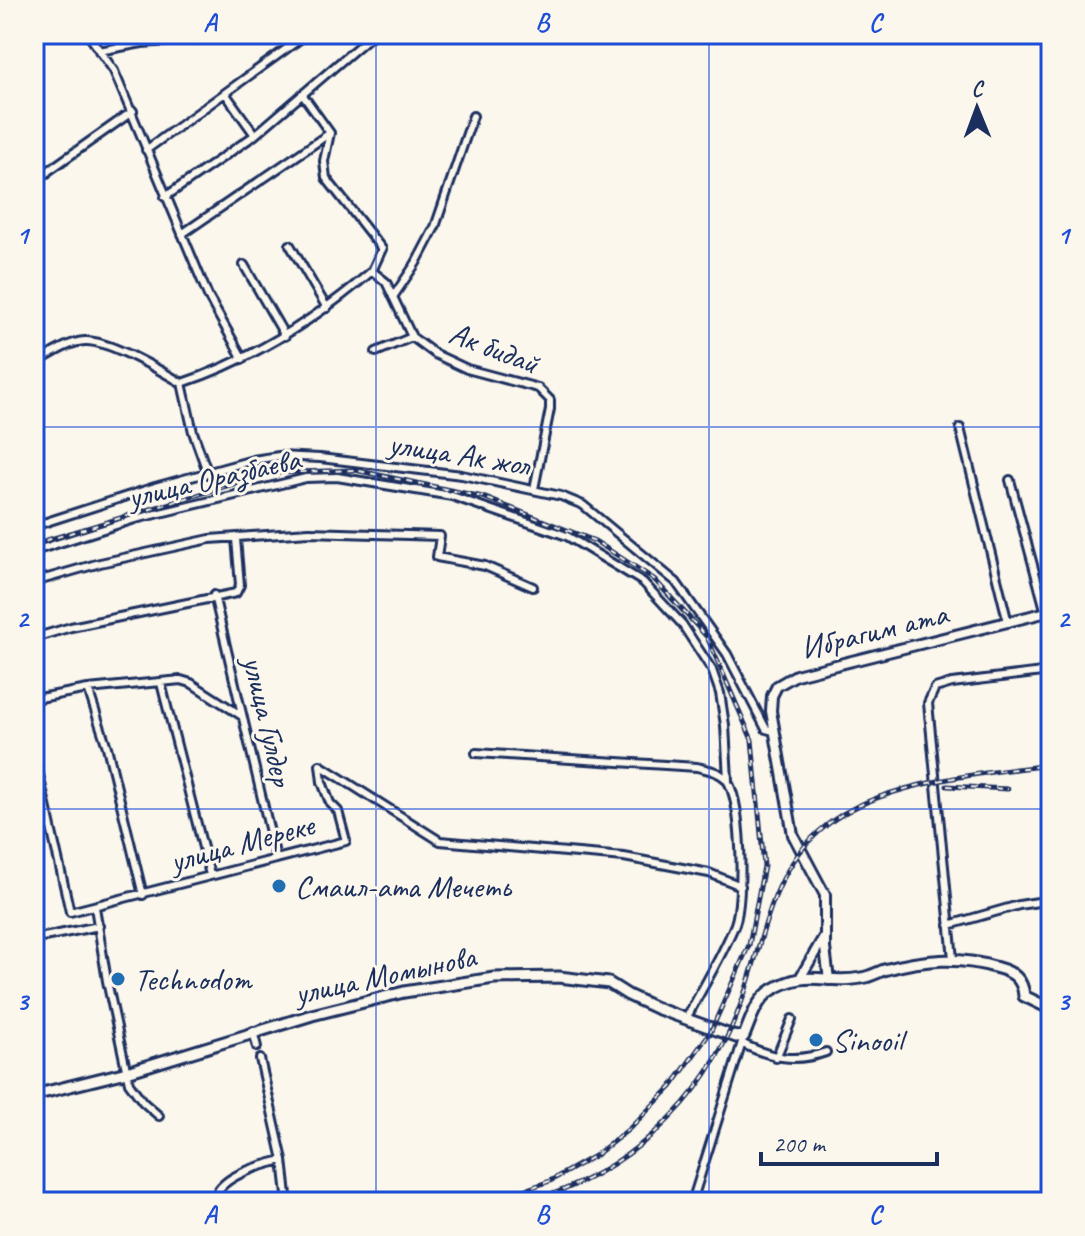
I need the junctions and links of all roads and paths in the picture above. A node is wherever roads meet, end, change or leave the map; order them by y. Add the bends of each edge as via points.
1 (88, 34) edge
2 (141, 34) edge
3 (234, 34) edge
4 (307, 34) edge
5 (373, 34) edge
6 (189, 37) edge
7 (142, 43) junction
8 (99, 51) junction
9 (225, 93) junction
10 (302, 94) junction
11 (133, 111) junction
12 (473, 116) dead end
13 (330, 133) junction
14 (255, 135) junction
15 (146, 150) junction
16 (34, 157) edge
17 (47, 173) junction
18 (34, 181) edge
19 (165, 197) junction
20 (182, 234) junction
21 (290, 245) dead end
22 (244, 265) dead end
23 (372, 271) junction
24 (393, 297) junction
25 (331, 306) junction
26 (285, 336) junction
27 (412, 337) junction
28 (376, 352) dead end
29 (243, 359) junction
30 (34, 364) edge
31 (182, 383) junction
32 (960, 428) dead end
33 (208, 474) junction
34 (1010, 480) dead end
35 (534, 489) junction
36 (34, 526) edge
37 (236, 539) junction
38 (34, 551) edge
39 (34, 582) edge
40 (533, 587) dead end
41 (214, 595) junction
42 (1048, 612) edge
43 (1008, 623) junction
44 (34, 638) edge
45 (1051, 671) edge
46 (161, 683) junction
47 (88, 689) junction
48 (34, 699) edge
49 (242, 716) junction
50 (774, 731) junction
51 (34, 752) edge
52 (476, 753) dead end
53 (728, 780) junction
54 (276, 858) junction
55 (210, 875) junction
56 (741, 886) junction
57 (143, 895) junction
58 (1051, 900) edge
59 (95, 907) junction
60 (949, 925) junction
61 (99, 926) junction
62 (825, 935) junction
63 (34, 939) edge
64 (953, 959) junction
65 (800, 978) junction
66 (829, 980) junction
67 (1051, 1009) edge
68 (686, 1019) junction
69 (792, 1019) dead end
70 (253, 1031) junction
71 (743, 1040) junction
72 (257, 1047) dead end
73 (826, 1052) dead end
74 (776, 1058) junction
75 (260, 1059) dead end
76 (127, 1072) junction
77 (34, 1095) edge
78 (159, 1116) dead end
79 (283, 1160) junction
80 (287, 1195) dead end
81 (205, 1202) edge
82 (692, 1202) edge

1 - 8 street
2 - 7 street
3 - 6 street
4 - 9 street
5 - 10 street
6 - 7 street
7 - 8 street
8 - 11 street
9 - 14 street
9 - 15 street
10 - 13 street
10 - 14 street
11 - 15 street
11 - 17 street
12 - 24 street via 435,227
13 - 20 street
13 - 23 street via 326,178 381,246
14 - 19 street
15 - 19 street
16 - 17 street
17 - 18 street
19 - 20 street
20 - 29 street
21 - 25 street
22 - 26 street
23 - 24 street, Ак бидай
23 - 25 street
24 - 27 street, Ак бидай
25 - 26 street
26 - 29 street
27 - 28 street
27 - 35 street, Ак бидай via 467,369 529,385 546,395 550,409
29 - 31 street
30 - 31 street via 87,341 127,353
31 - 33 street
32 - 43 street
33 - 35 street, улица Ак жол via 279,456 462,475
33 - 36 street, улица Ак жол
34 - 42 street
35 - 50 street, улица Ак жол via 583,505 676,582 727,654 766,729
37 - 39 street, улица Оразбаева via 210,539
37 - 40 street, улица Оразбаева via 309,532 440,536 437,557 485,566
37 - 41 street via 240,585 236,593
38 - 53 street, улица Оразбаева via 135,519 306,478 337,477 452,496 567,536 643,582 682,624 712,670 725,725
41 - 44 street
41 - 49 street, улица Гулдер
42 - 43 street, Ибрагим ата
43 - 50 street, Ибрагим ата via 796,675 777,686 772,696
45 - 60 street via 952,683 935,688 928,703
46 - 47 street
46 - 49 street via 191,683
46 - 55 street
47 - 48 street
47 - 57 street
49 - 54 street, улица Гулдер
50 - 62 street, Ибрагим ата via 793,835 825,895
51 - 59 street, улица Мереке via 70,912
52 - 53 street via 697,767
53 - 56 street, улица Оразбаева
54 - 55 street, улица Мереке
54 - 56 street, улица Мереке via 346,841 320,765 440,841 624,857 709,873
55 - 57 street, улица Мереке
56 - 68 street, улица Оразбаева via 735,924
57 - 59 street, улица Мереке
58 - 60 street
59 - 61 street
60 - 64 street
61 - 63 street
61 - 76 street
62 - 65 street
62 - 66 street, Ибрагим ата
64 - 66 main road
64 - 67 main road via 1011,972 1024,996
65 - 66 main road
65 - 71 main road via 763,996
68 - 70 main road, улица Момынова via 609,983 494,978 404,992
68 - 71 main road, улица Момынова
69 - 74 street
70 - 72 street
70 - 76 main road, улица Момынова
71 - 74 street
71 - 82 street
73 - 74 street
75 - 79 street
76 - 77 main road, улица Момынова
76 - 78 street via 132,1090
79 - 80 street
79 - 81 street via 225,1184

